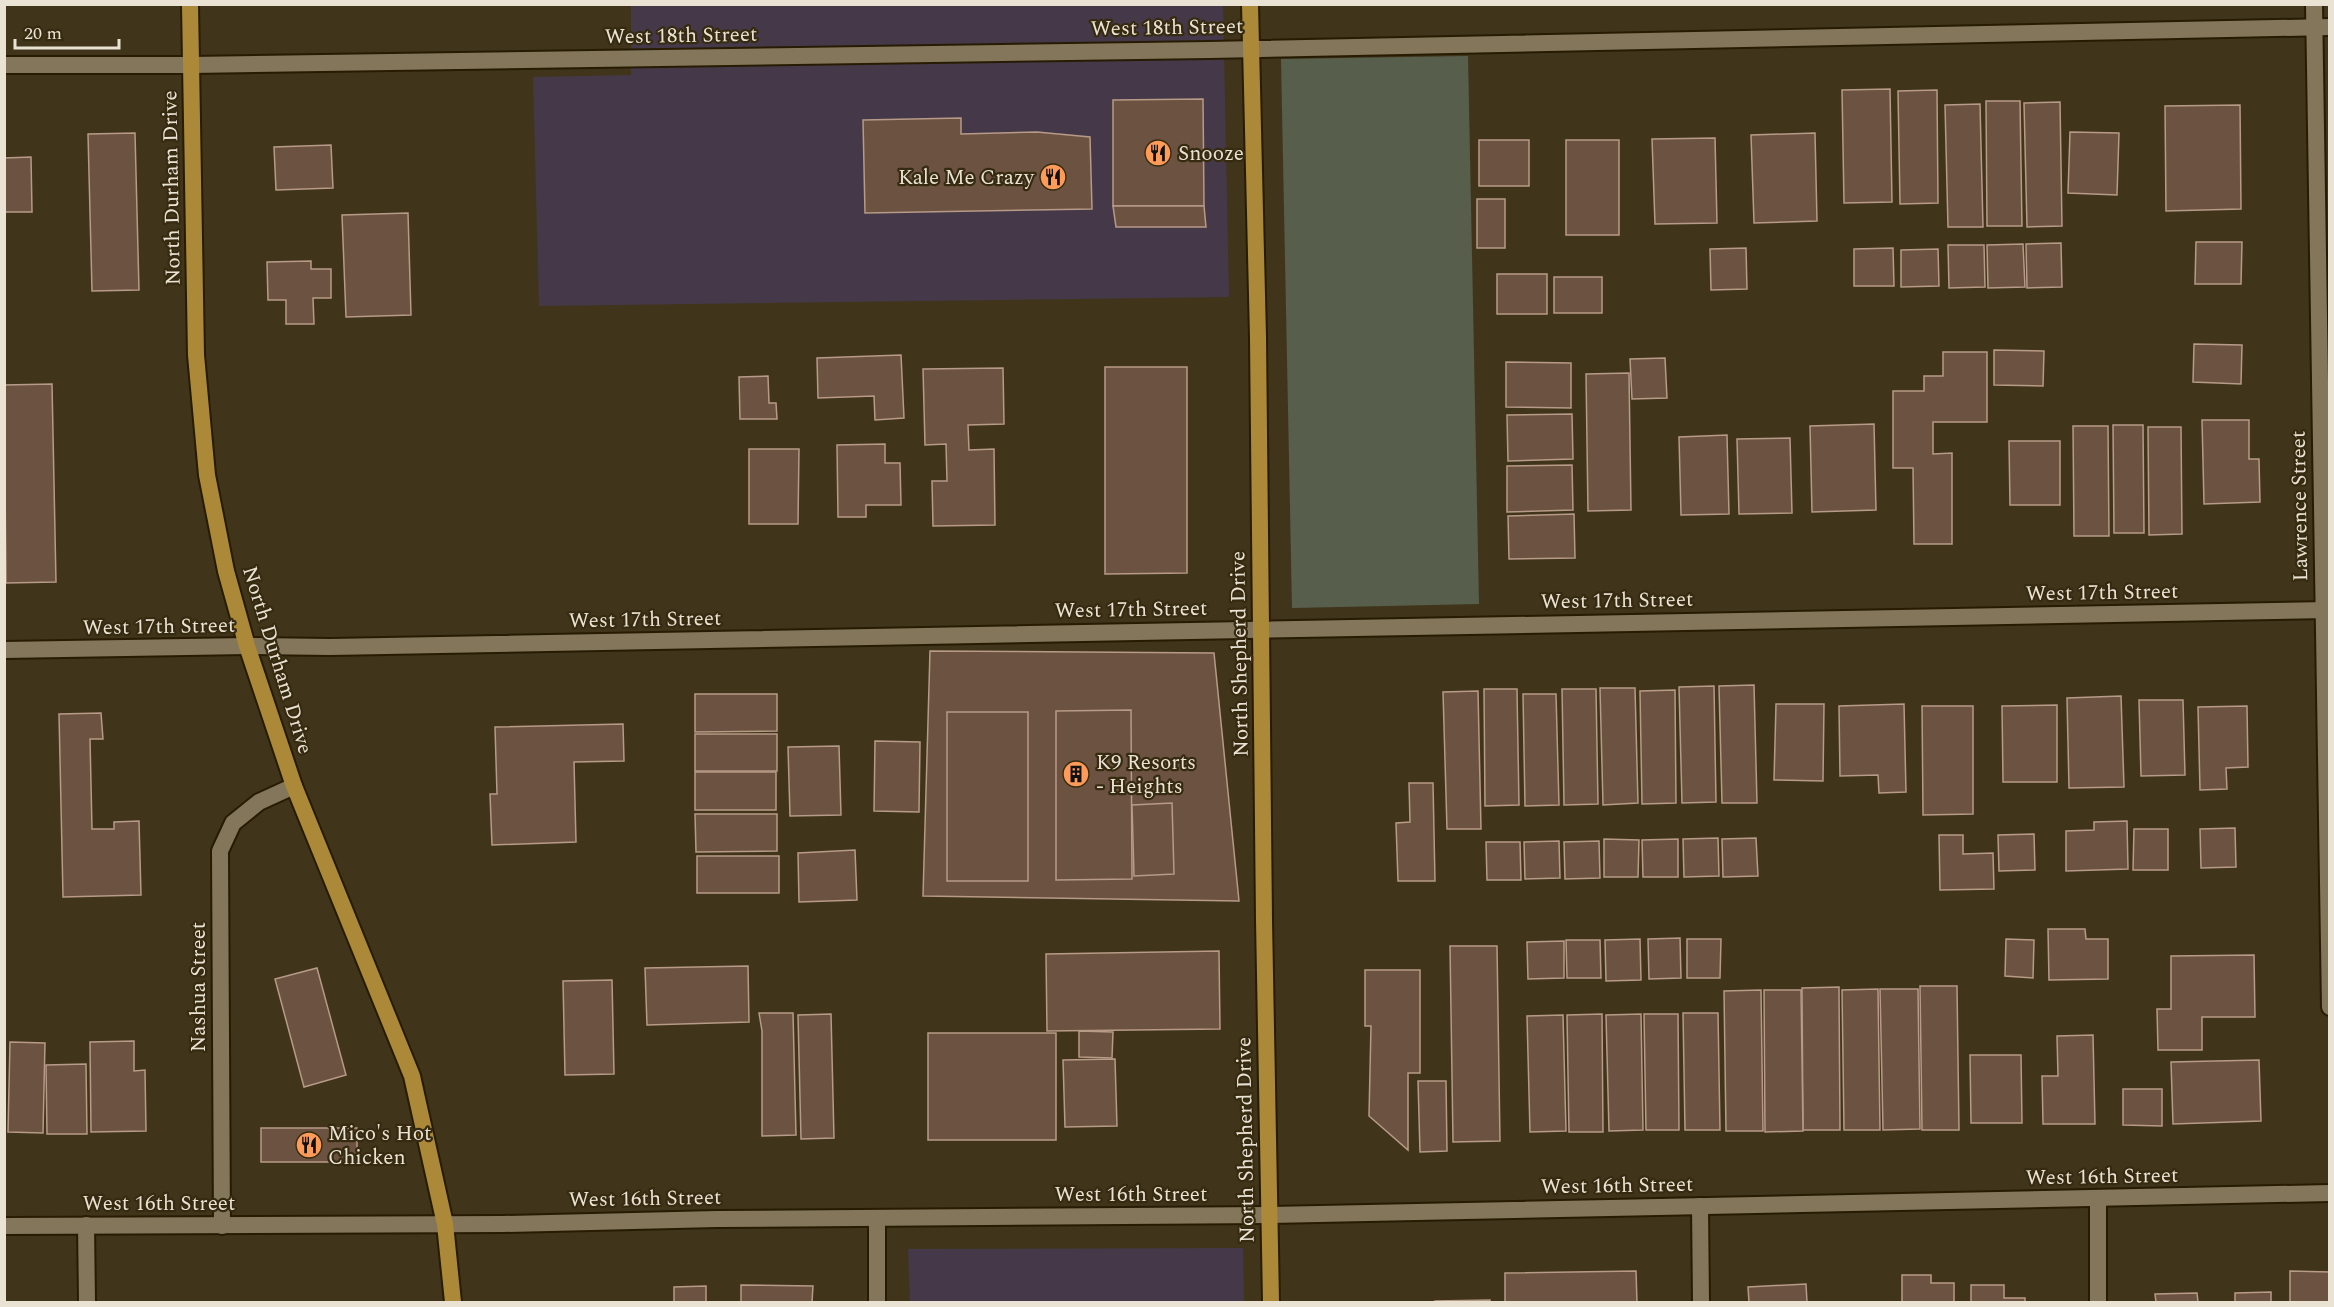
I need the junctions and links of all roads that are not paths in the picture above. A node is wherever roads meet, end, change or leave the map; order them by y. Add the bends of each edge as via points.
1 (190, 4) edge
2 (1250, 4) edge
3 (2314, 4) edge
4 (2322, 27) edge
5 (1251, 48) junction
6 (4, 65) edge
7 (191, 65) junction
8 (2326, 610) edge
9 (1262, 630) junction
10 (247, 646) junction
11 (4, 650) edge
12 (294, 786) junction
13 (2330, 1007) edge
14 (2330, 1193) edge
15 (2098, 1198) junction
16 (1700, 1206) junction
17 (1269, 1215) junction
18 (877, 1218) junction
19 (445, 1224) junction
20 (86, 1225) junction
21 (4, 1226) edge
22 (222, 1226) junction
23 (87, 1302) edge
24 (453, 1302) edge
25 (877, 1302) edge
26 (1271, 1302) edge
27 (1701, 1302) edge
28 (2098, 1302) edge

1 - 7 main road, North Durham Drive
2 - 5 main road, North Shepherd Drive
3 - 4 street, Lawrence Street
4 - 5 street, West 18th Street
4 - 8 street, Lawrence Street
5 - 7 street, West 18th Street
5 - 9 main road, North Shepherd Drive
6 - 7 street, West 18th Street
7 - 10 main road, North Durham Drive via 196,355 207,476 226,571
8 - 9 street, West 17th Street
8 - 13 street, Lawrence Street
9 - 10 street, West 17th Street
9 - 17 main road, North Shepherd Drive
10 - 11 street, West 17th Street
10 - 12 main road, North Durham Drive
12 - 19 main road, North Durham Drive via 412,1076
12 - 22 street, Nashua Street via 259,802 233,824 220,851
14 - 15 street, West 16th Street
15 - 16 street, West 16th Street
15 - 28 street
16 - 17 street, West 16th Street
16 - 27 street
17 - 18 street, West 16th Street
17 - 26 main road, North Shepherd Drive
18 - 19 street, West 16th Street
18 - 25 street
19 - 22 street, West 16th Street
19 - 24 main road, North Durham Drive
20 - 21 street, West 16th Street
20 - 22 street, West 16th Street
20 - 23 street

